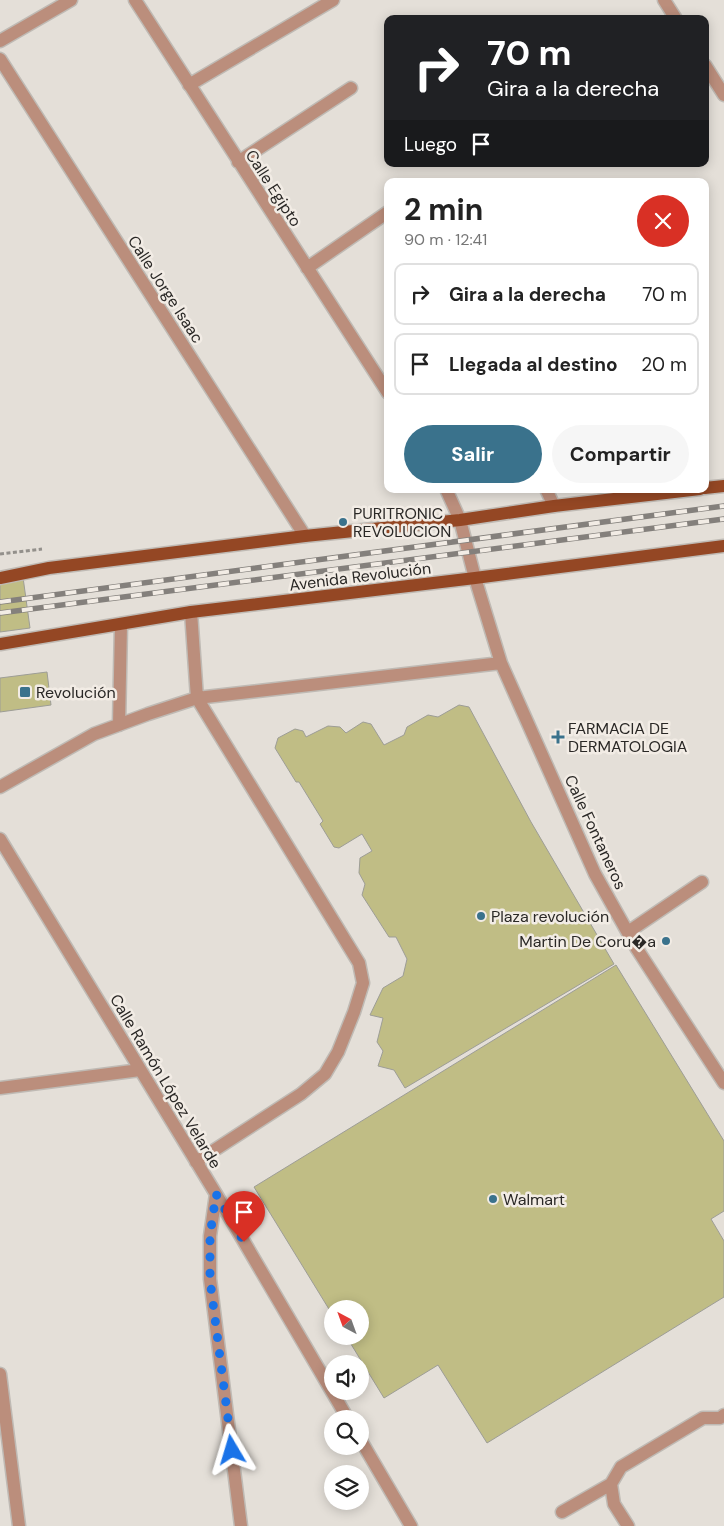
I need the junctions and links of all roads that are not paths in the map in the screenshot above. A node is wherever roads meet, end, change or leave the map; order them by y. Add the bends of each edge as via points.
1 (72, 0) edge
2 (135, 0) edge
3 (334, 0) edge
4 (664, 0) edge
5 (673, 15) edge
6 (0, 41) edge
7 (0, 59) edge
8 (709, 71) edge
9 (189, 85) junction
10 (351, 88) dead end
11 (724, 95) edge
12 (238, 162) junction
13 (384, 215) edge
14 (307, 268) junction
15 (384, 384) edge
16 (724, 486) edge
17 (709, 488) edge
18 (448, 493) edge
19 (548, 493) edge
20 (666, 493) edge
21 (554, 506) junction
22 (460, 520) junction
23 (305, 536) junction
24 (724, 546) edge
25 (0, 578) edge
26 (475, 578) junction
27 (191, 612) junction
28 (121, 624) junction
29 (0, 644) edge
30 (502, 663) junction
31 (197, 698) junction
32 (119, 725) junction
33 (0, 787) edge
34 (0, 838) edge
35 (702, 882) dead end
36 (628, 932) junction
37 (140, 1070) junction
38 (724, 1083) edge
39 (0, 1088) edge
40 (196, 1162) junction
41 (216, 1194) junction
42 (0, 1374) edge
43 (343, 1410) edge
44 (723, 1418) edge
45 (369, 1455) edge
46 (611, 1484) junction
47 (562, 1512) dead end
48 (19, 1526) edge
49 (241, 1526) edge
50 (411, 1526) edge
51 (628, 1526) edge

1 - 6 street
2 - 9 street, Calle Egipto
3 - 9 street
4 - 5 street
7 - 23 street, Calle Jorge Isaac
8 - 11 street
9 - 12 street, Calle Egipto
10 - 12 street
12 - 14 street, Calle Egipto
13 - 14 street
14 - 15 street, Calle Egipto
16 - 17 main road
18 - 22 street
19 - 21 street
20 - 21 main road
21 - 22 main road
22 - 23 main road
22 - 26 street
23 - 25 main road via 50,568
24 - 26 main road, Avenida Revolución
26 - 27 main road, Avenida Revolución
26 - 30 street, Calle Fontaneros
27 - 28 main road, Avenida Revolución
27 - 31 street
28 - 29 main road, Avenida Revolución
28 - 32 street
30 - 31 street
30 - 36 street, Calle Fontaneros via 596,874
31 - 32 street
31 - 40 street via 359,963 363,983 338,1052 325,1074 301,1094
32 - 33 street via 94,734
34 - 37 street, Calle Ramón López Velarde
35 - 36 street
36 - 38 street, Calle Fontaneros
37 - 39 street
37 - 40 street, Calle Ramón López Velarde
40 - 41 street, Calle Ramón López Velarde
41 - 43 street, Calle Ramón López Velarde
41 - 49 street via 210,1236 210,1280
42 - 48 street
44 - 46 street via 703,1418 621,1467
45 - 50 street
46 - 47 street
46 - 51 street via 614,1504

